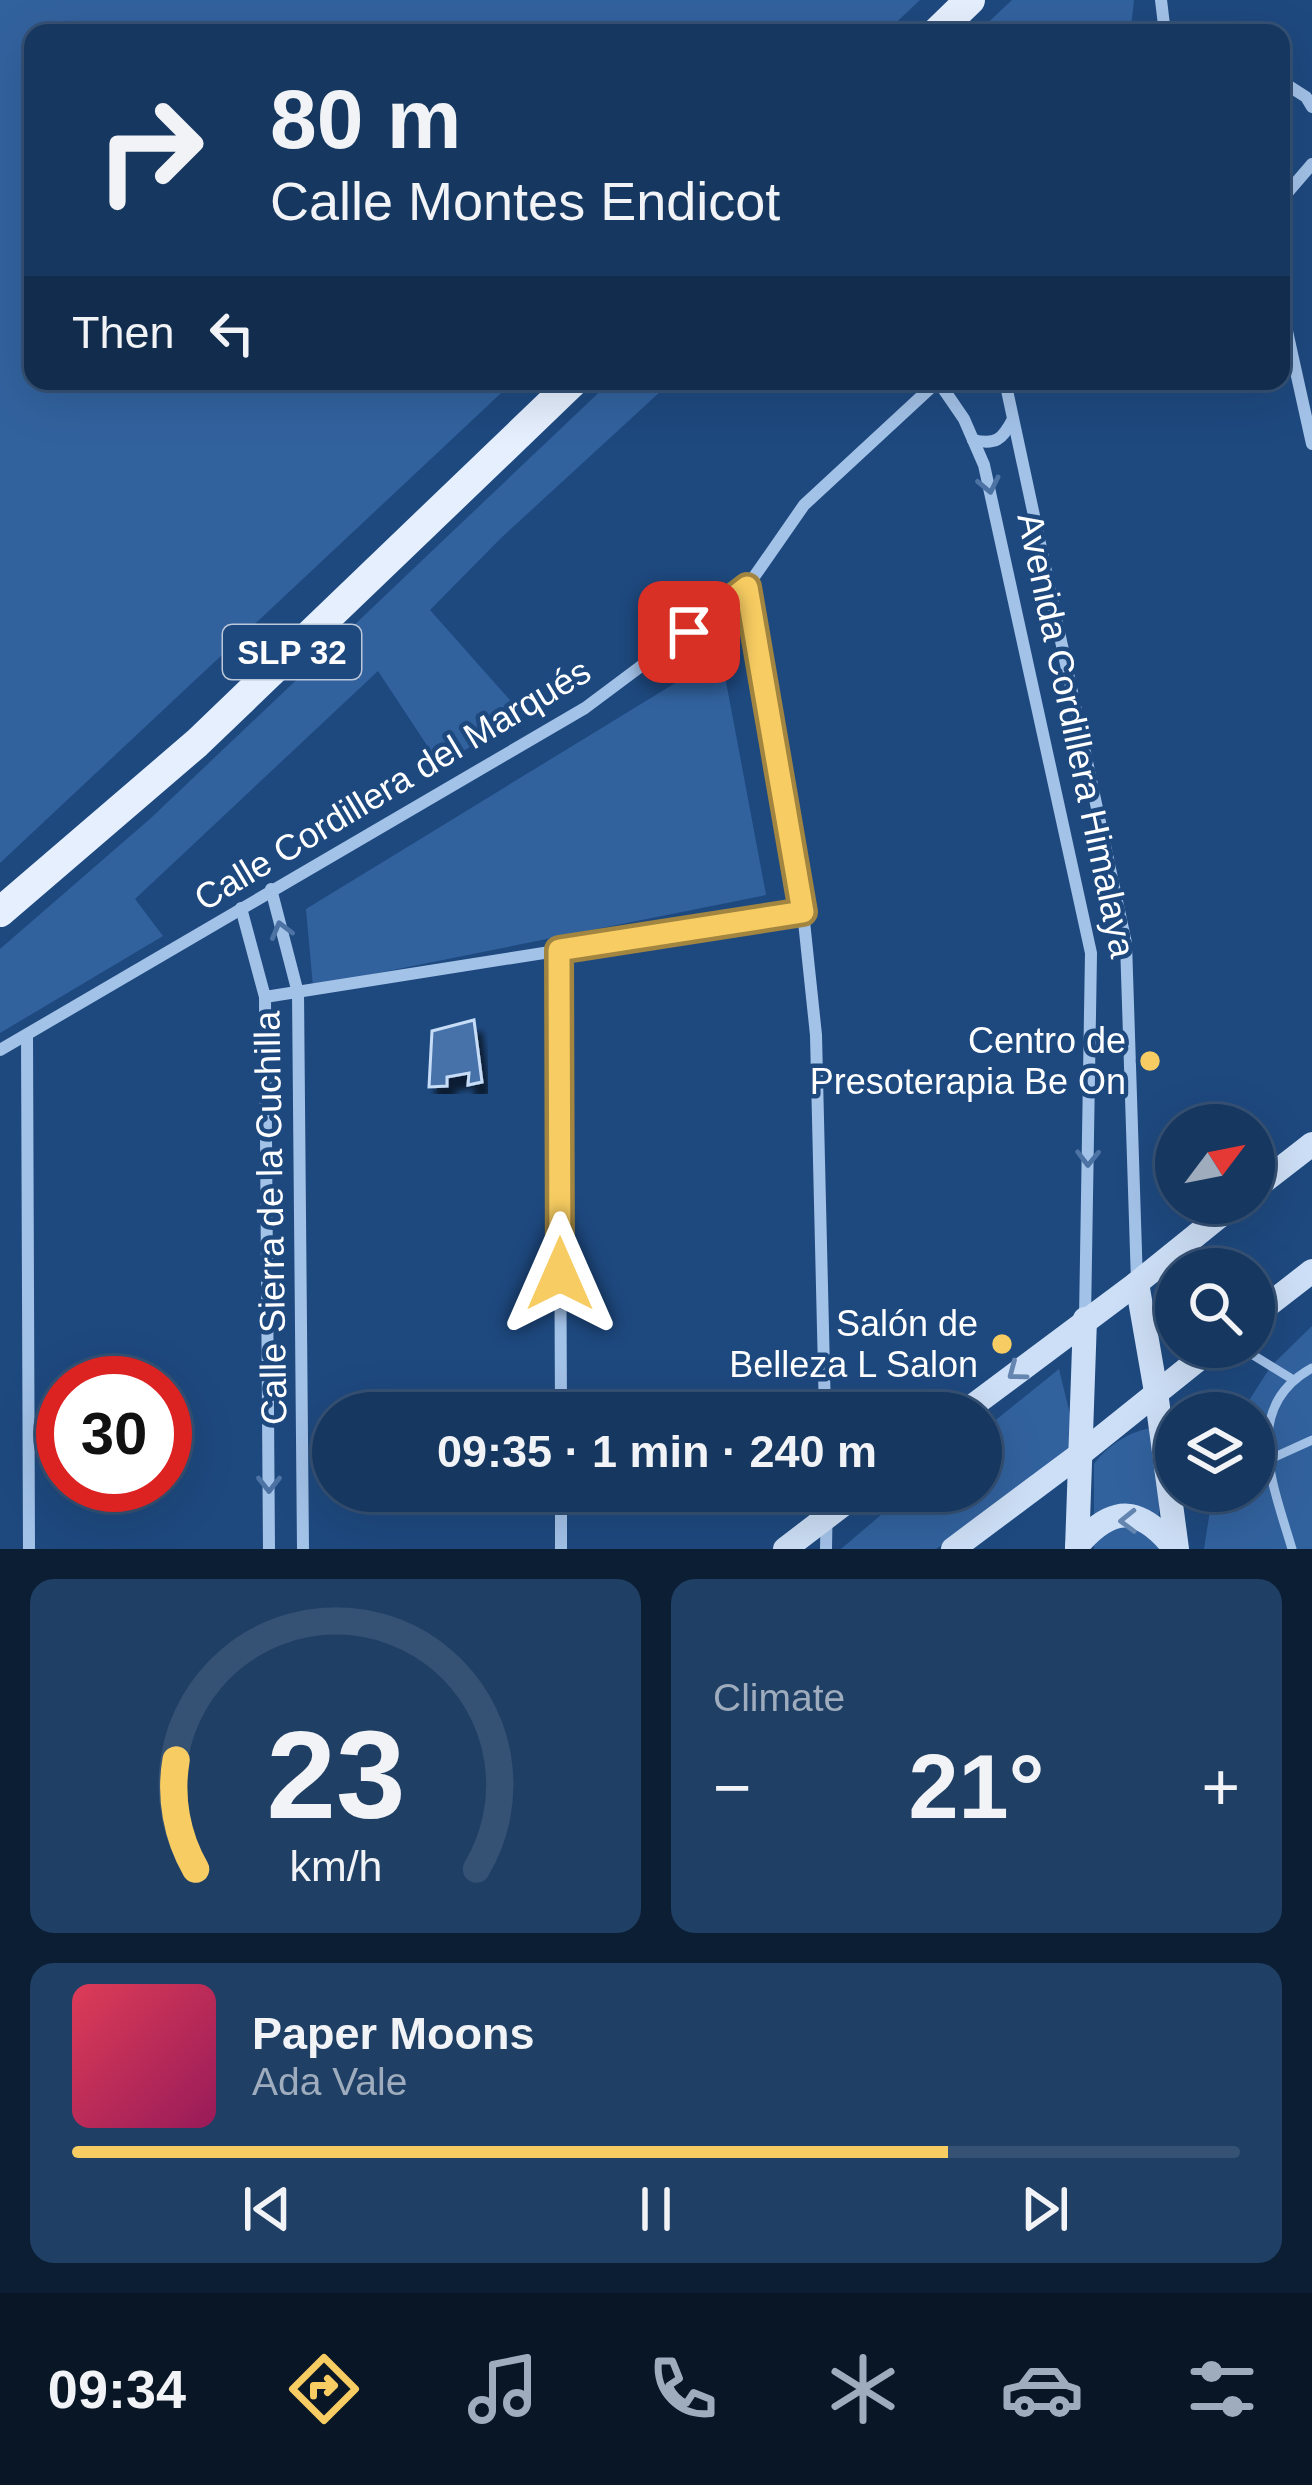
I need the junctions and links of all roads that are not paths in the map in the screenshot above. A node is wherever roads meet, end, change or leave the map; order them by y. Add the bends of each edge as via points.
1 (970, 0) edge
2 (945, 24) edge
3 (1290, 87) edge
4 (1312, 107) edge
5 (1312, 164) edge
6 (1290, 190) edge
7 (1290, 345) edge
8 (565, 390) edge
9 (928, 390) edge
10 (943, 390) edge
11 (1007, 390) edge
12 (1013, 418) junction
13 (973, 440) junction
14 (1312, 444) edge
15 (747, 587) junction
16 (271, 889) junction
17 (241, 908) junction
18 (803, 912) junction
19 (0, 913) edge
20 (559, 950) junction
21 (298, 993) junction
22 (265, 997) junction
23 (27, 1036) junction
24 (0, 1049) edge
25 (1312, 1144) edge
26 (1275, 1173) edge
27 (1210, 1224) edge
28 (1312, 1271) edge
29 (1137, 1283) junction
30 (1275, 1300) edge
31 (1085, 1319) junction
32 (1187, 1368) edge
33 (1274, 1368) edge
34 (1312, 1368) edge
35 (1292, 1379) junction
36 (561, 1392) edge
37 (824, 1392) edge
38 (990, 1392) edge
39 (1156, 1392) joint
40 (1155, 1393) edge
41 (1275, 1409) edge
42 (1312, 1440) edge
43 (1083, 1452) junction
44 (1275, 1457) edge
45 (1275, 1491) edge
46 (561, 1512) edge
47 (820, 1512) edge
48 (827, 1512) edge
49 (1171, 1512) edge
50 (1077, 1548) edge
51 (29, 1549) edge
52 (269, 1549) edge
53 (303, 1549) edge
54 (561, 1549) edge
55 (785, 1549) edge
56 (826, 1549) edge
57 (952, 1549) edge
58 (1176, 1549) edge
59 (1292, 1549) edge

1 - 2 main road
3 - 4 street
5 - 6 street
7 - 14 street
8 - 19 main road, SLP 32 via 197,743
9 - 15 street, Calle Cordillera del Marqués via 804,505
10 - 13 street, Avenida Cordillera Himalaya
11 - 12 street, Avenida Cordillera Himalaya
12 - 13 street via 992,444
12 - 29 street, Avenida Cordillera Himalaya via 1126,943
13 -> 31 street, Avenida Cordillera Himalaya via 1091,953
15 - 16 street, Calle Cordillera del Marqués via 585,708
15 - 18 street
16 - 17 street, Calle Cordillera del Marqués
21 -> 16 street, Calle Sierra de la Cuchilla
17 - 22 street, Calle Sierra de la Cuchilla
17 - 23 street, Calle Cordillera del Marqués
18 - 20 street
18 - 37 street via 815,1035
20 - 21 street
20 - 36 street
21 - 22 street
21 - 53 street, Calle Sierra de la Cuchilla
22 -> 52 street, Calle Sierra de la Cuchilla
23 - 24 street, Calle Cordillera del Marqués
23 - 51 street
25 - 26 main road
27 - 29 main road
28 - 30 main road
29 - 31 main road
29 - 39 main road, Avenida Cordillera Himalaya
31 -> 38 main road
31 - 43 main road, Avenida Cordillera Himalaya
32 - 39 main road
33 - 35 lane
34 - 35 lane
35 - 41 lane
40 - 43 main road
42 - 44 lane
43 - 50 main road, Avenida Cordillera Himalaya
43 - 57 main road
45 - 59 lane
46 - 54 street
47 - 55 main road
48 - 56 street
49 - 58 main road, Avenida Cordillera Himalaya
58 -> 50 main road via 1152,1521 1124,1515 1095,1526

